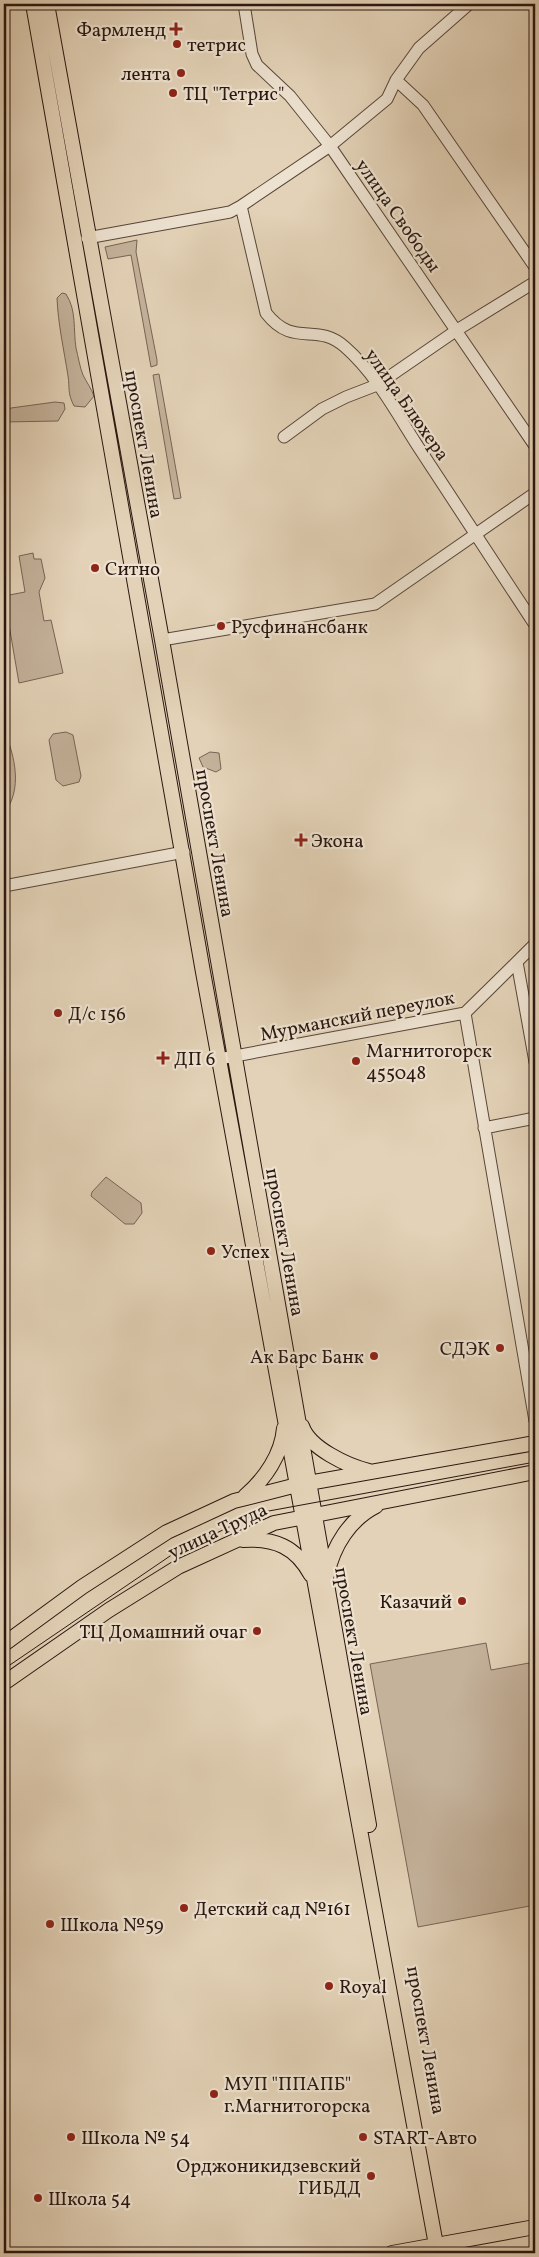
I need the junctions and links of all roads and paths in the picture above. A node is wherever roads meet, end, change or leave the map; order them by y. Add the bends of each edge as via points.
1 (33, 4) edge
2 (47, 4) edge
3 (244, 4) edge
4 (469, 4) edge
5 (396, 80) junction
6 (330, 146) junction
7 (241, 206) junction
8 (81, 239) junction
9 (535, 268) edge
10 (535, 282) edge
11 (457, 330) junction
12 (377, 385) junction
13 (284, 437) dead end
14 (535, 446) edge
15 (535, 493) edge
16 (476, 536) junction
17 (535, 625) edge
18 (162, 640) junction
19 (198, 850) junction
20 (184, 852) junction
21 (4, 886) edge
22 (535, 944) edge
23 (517, 962) junction
24 (465, 1013) junction
25 (234, 1057) junction
26 (219, 1059) junction
27 (535, 1062) edge
28 (535, 1118) edge
29 (484, 1128) junction
30 (291, 1414) junction
31 (535, 1421) edge
32 (535, 1443) edge
33 (374, 1472) junction
34 (535, 1472) edge
35 (304, 1484) junction
36 (242, 1499) junction
37 (388, 1500) junction
38 (309, 1516) junction
39 (234, 1540) junction
40 (320, 1581) junction
41 (4, 1644) edge
42 (4, 1684) edge
43 (535, 2227) edge
44 (442, 2249) edge
45 (392, 2253) edge

1 - 8 main road, проспект Ленина
2 - 8 main road, проспект Ленина via 68,116
3 - 6 street, улица Свободы via 252,54 257,65 290,96
4 - 5 street via 419,48
5 - 6 street via 387,99
5 - 9 street via 423,104
6 - 7 street
6 - 11 street, улица Свободы
7 - 8 street via 230,212
7 - 12 street, улица Блюхера via 266,313 275,325 287,332 333,338 346,348
8 - 18 main road, проспект Ленина
8 - 20 main road, проспект Ленина via 167,770
10 - 11 street
11 - 12 street
11 - 14 street, улица Свободы
12 - 13 street via 322,409
12 - 16 street, улица Блюхера
15 - 16 street
16 - 17 street, улица Блюхера
16 - 18 street via 375,604
18 - 19 main road, проспект Ленина
19 - 20 main road
19 - 25 main road, проспект Ленина
20 - 21 street
20 - 26 main road, проспект Ленина
22 - 23 street, Мурманский переулок
23 - 24 street, Мурманский переулок
23 - 27 street
24 - 25 street, Мурманский переулок
24 - 29 street
25 - 26 street, Мурманский переулок
25 - 30 main road, проспект Ленина
26 - 30 main road, проспект Ленина
28 - 29 street
29 - 31 street
30 - 33 main road via 303,1430 333,1457 354,1468
30 - 35 main road, проспект Ленина
30 - 36 main road via 271,1465
32 - 33 main road, улица Труда
33 - 35 main road, улица Труда
34 - 37 main road, улица Труда
35 - 36 main road, улица Труда
35 - 38 main road, проспект Ленина
36 - 41 main road, улица Труда via 167,1532 82,1587
37 - 38 main road, улица Труда
37 - 40 main road via 363,1512 349,1528
38 - 39 main road, улица Труда via 274,1523
38 - 40 main road, проспект Ленина
39 - 40 main road via 264,1538 279,1543 304,1562
39 - 42 main road, улица Труда via 178,1567 109,1610
40 - 44 main road, проспект Ленина
43 - 44 main road
44 - 45 main road

